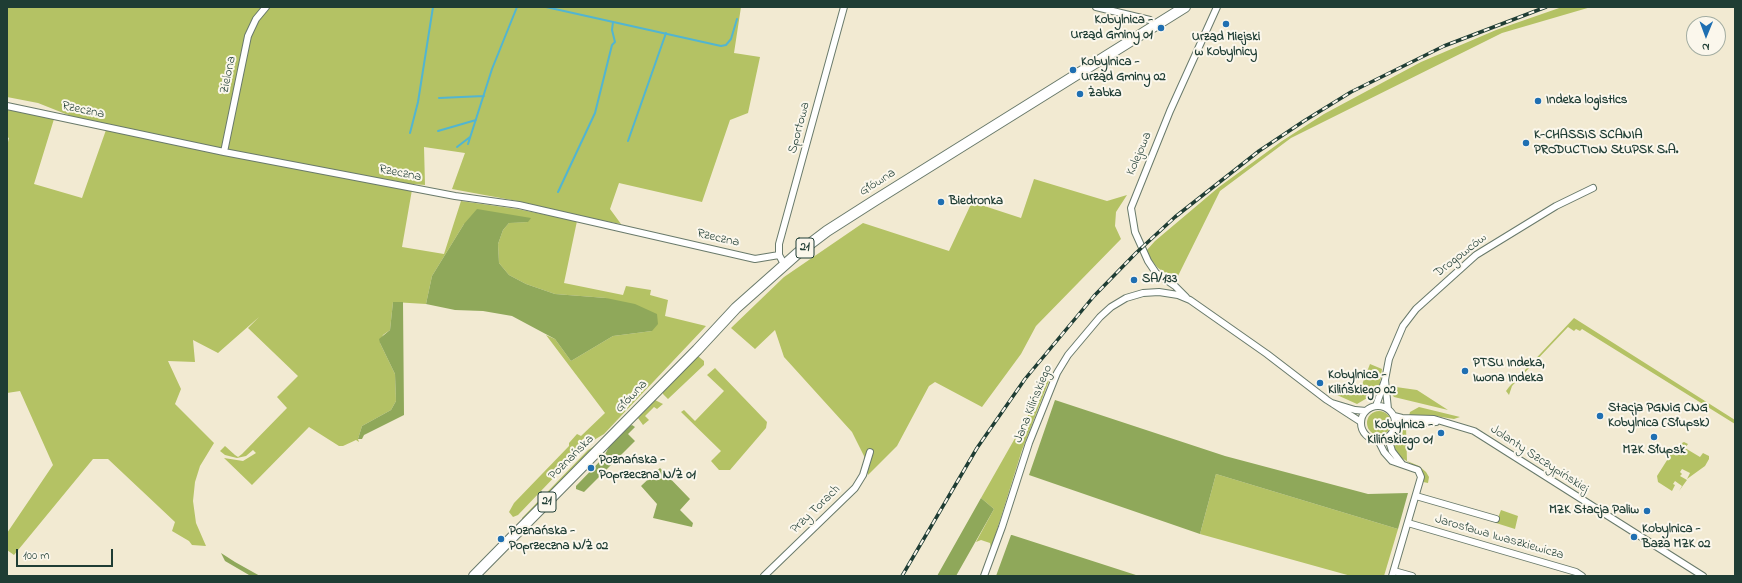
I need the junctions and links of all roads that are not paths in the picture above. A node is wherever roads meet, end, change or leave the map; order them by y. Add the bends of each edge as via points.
1 (266, 7) edge
2 (844, 7) edge
3 (1096, 7) edge
4 (1185, 7) edge
5 (1217, 7) edge
6 (1155, 25) junction
7 (7, 106) edge
8 (224, 152) junction
9 (1593, 188) dead end
10 (779, 255) junction
11 (784, 264) junction
12 (1187, 298) junction
13 (1385, 380) junction
14 (1331, 402) junction
15 (1376, 406) junction
16 (1388, 409) junction
17 (1366, 411) junction
18 (1394, 416) junction
19 (1441, 421) junction
20 (1361, 422) junction
21 (621, 427) joint
22 (1395, 429) junction
23 (1388, 438) junction
24 (1378, 440) junction
25 (870, 452) dead end
26 (1402, 464) junction
27 (1416, 496) junction
28 (1496, 519) dead end
29 (1408, 523) junction
30 (1393, 573) edge
31 (474, 576) edge
32 (764, 576) edge
33 (984, 576) edge
34 (1412, 576) edge
35 (1582, 576) edge
36 (1703, 576) edge

1 - 8 street, Zielona via 256,19 248,36
2 - 10 street, Sportowa via 779,244
3 - 6 street via 1150,20
4 - 6 main road, Główna / 21
5 - 12 street, Kolejowa via 1164,125 1131,208 1135,232 1153,269
6 - 11 main road, Główna / 21 via 874,200
7 - 8 street, Rzeczna
8 - 10 street, Rzeczna via 519,206 755,258
9 - 13 street, Drogowców via 1556,206 1476,256 1416,308 1396,340
10 - 11 street
11 - 21 main road, Główna / 21 via 736,308
12 - 14 street
12 - 33 street, Jana Kilińskiego via 1159,292 1126,298 1106,312 1068,355 1044,401
13 - 15 street, Drogowców
13 - 16 street, Drogowców
14 - 17 street
14 - 20 street
15 - 16 street
15 - 17 street
16 - 18 street
17 - 20 street
18 - 19 street, Jolanty Szczypińskiej via 1424,417
18 - 22 street
19 - 22 street, Jolanty Szczypińskiej via 1401,425
19 - 36 street, Jolanty Szczypińskiej via 1462,426 1478,434
20 - 24 street via 1366,435
21 - 31 main road, Poznańska / 21
22 - 23 street
23 - 24 street
23 - 26 street via 1392,451
24 - 26 street via 1387,457
25 - 32 street, Przy Torach via 856,488
26 - 27 street via 1418,470 1421,477
27 - 28 street
27 - 29 street
29 - 30 street
29 - 35 street, Jarosława Iwaszkiewicza via 1576,572
30 - 34 street

